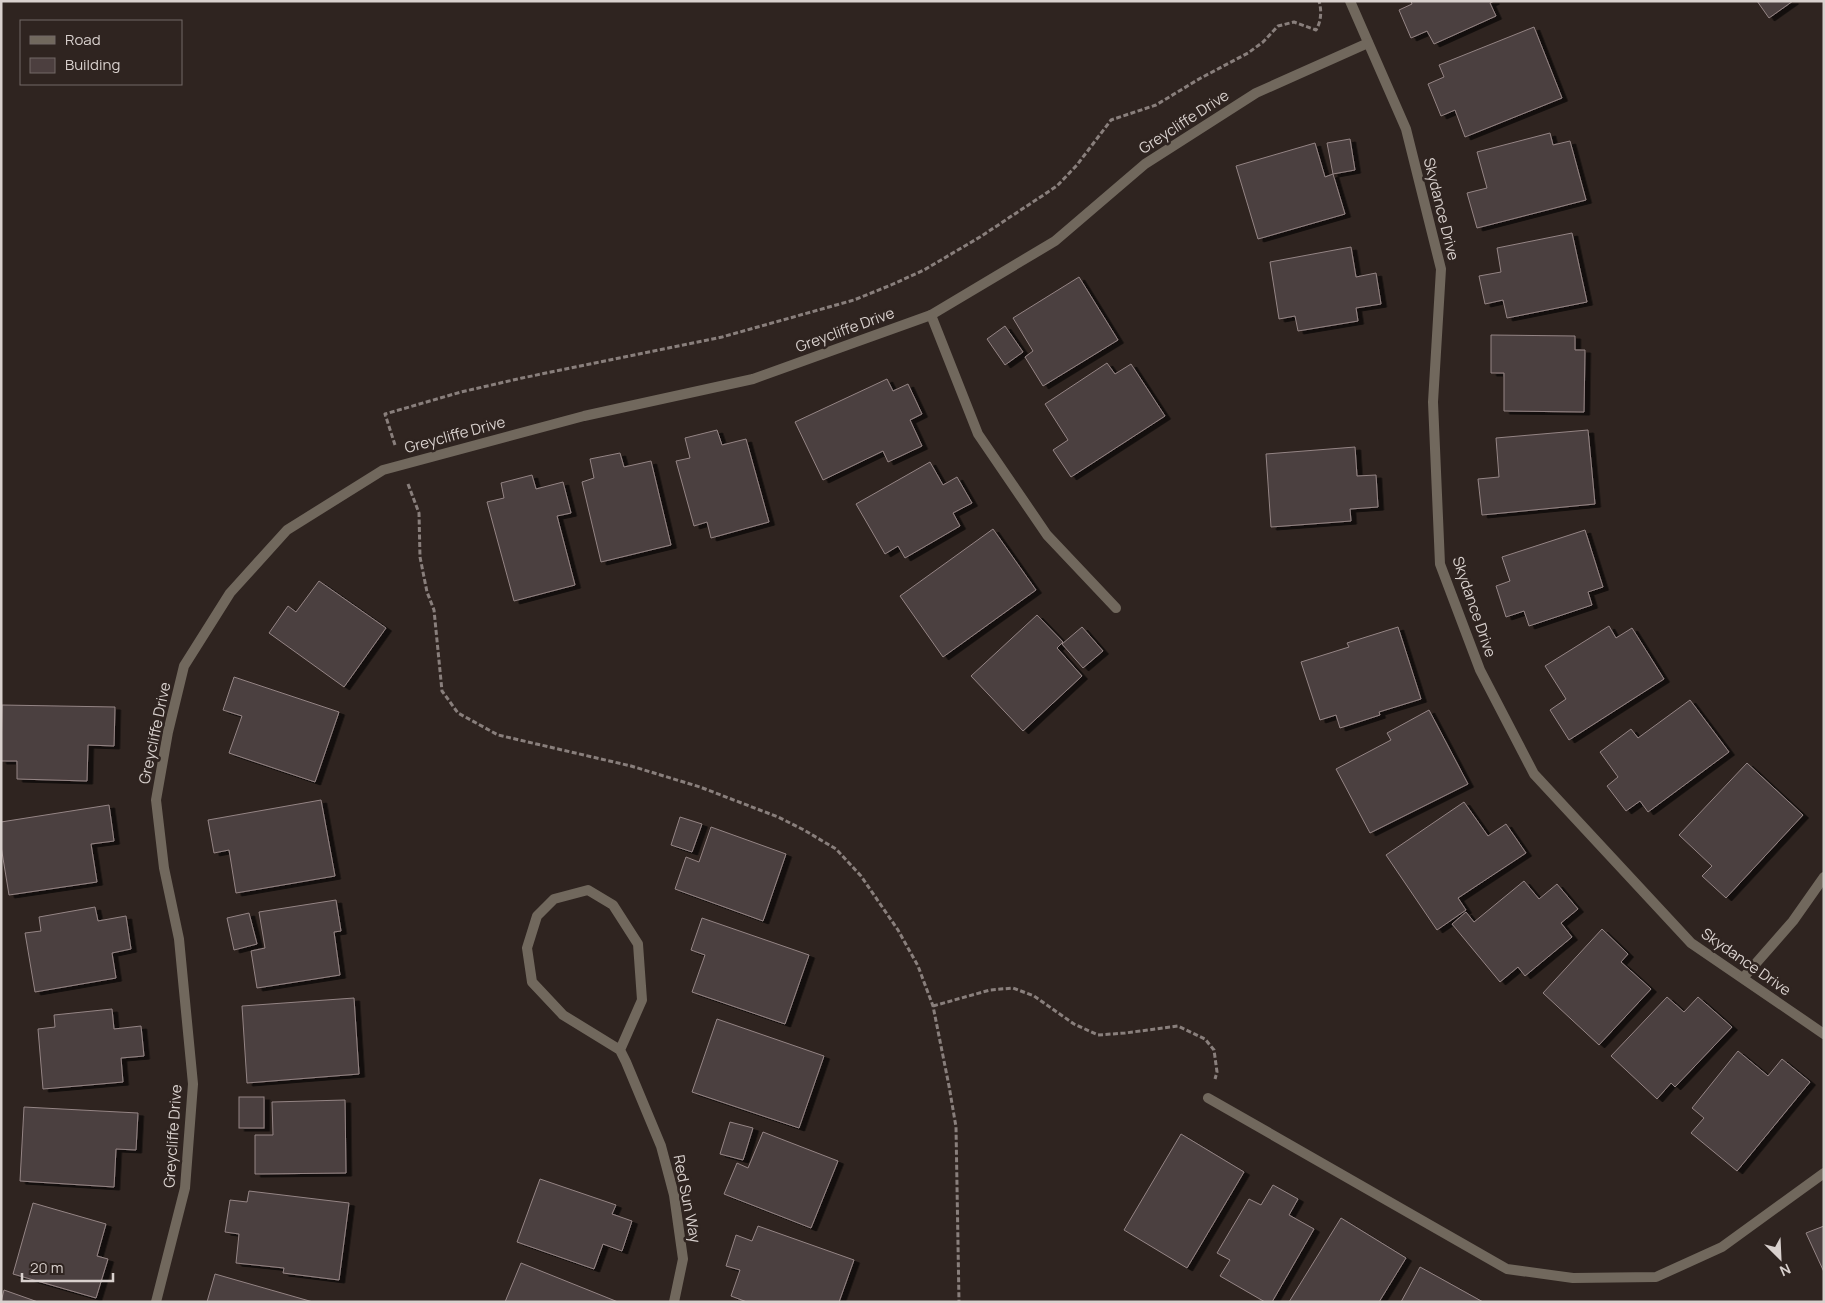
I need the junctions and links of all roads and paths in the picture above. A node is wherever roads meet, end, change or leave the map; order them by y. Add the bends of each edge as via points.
1 (1319, 1) edge
2 (1350, 1) edge
3 (1368, 43) junction
4 (931, 315) junction
5 (402, 464) junction
6 (1116, 608) dead end
7 (1824, 877) edge
8 (1743, 978) junction
9 (933, 1006) junction
10 (1824, 1034) edge
11 (620, 1050) junction
12 (1208, 1098) joint
13 (1824, 1173) edge
14 (156, 1302) edge
15 (674, 1302) edge
16 (959, 1302) edge

1 - 5 path via 1321,8 1316,30 1294,22 1278,26 1248,53 1156,105 1111,120 1077,166 1057,186 924,270 854,300 767,325 486,386 385,414
2 - 3 street, Skydance Drive
3 - 4 street, Greycliffe Drive via 1256,93 1146,164 1055,241
3 - 8 street, Skydance Drive via 1406,129 1441,269 1433,402 1440,564 1480,670 1534,774 1691,943
4 - 5 street, Greycliffe Drive via 753,379 584,416
4 - 6 street via 978,434 1047,534
5 - 9 path via 419,513 420,558 434,610 442,691 458,712 498,735 631,766 700,787 778,817 820,839 836,849 861,876 898,930 918,966
5 - 14 street, Greycliffe Drive via 383,470 287,530 230,593 184,666 156,800 164,868 179,939 193,1084 185,1188
7 - 8 street via 1793,921
8 - 10 street, Skydance Drive
9 - 12 path via 990,990 1013,988 1034,996 1074,1024 1098,1035 1178,1026 1205,1039 1214,1050 1217,1072
9 - 16 path via 956,1127
11 - 11 street via 642,1000 638,944 613,905 588,890 554,900 537,916 527,948 532,982 563,1015
11 - 15 street, Red Sun Way via 661,1146 674,1195 683,1259
12 - 13 street via 1506,1269 1573,1278 1656,1276 1722,1247

